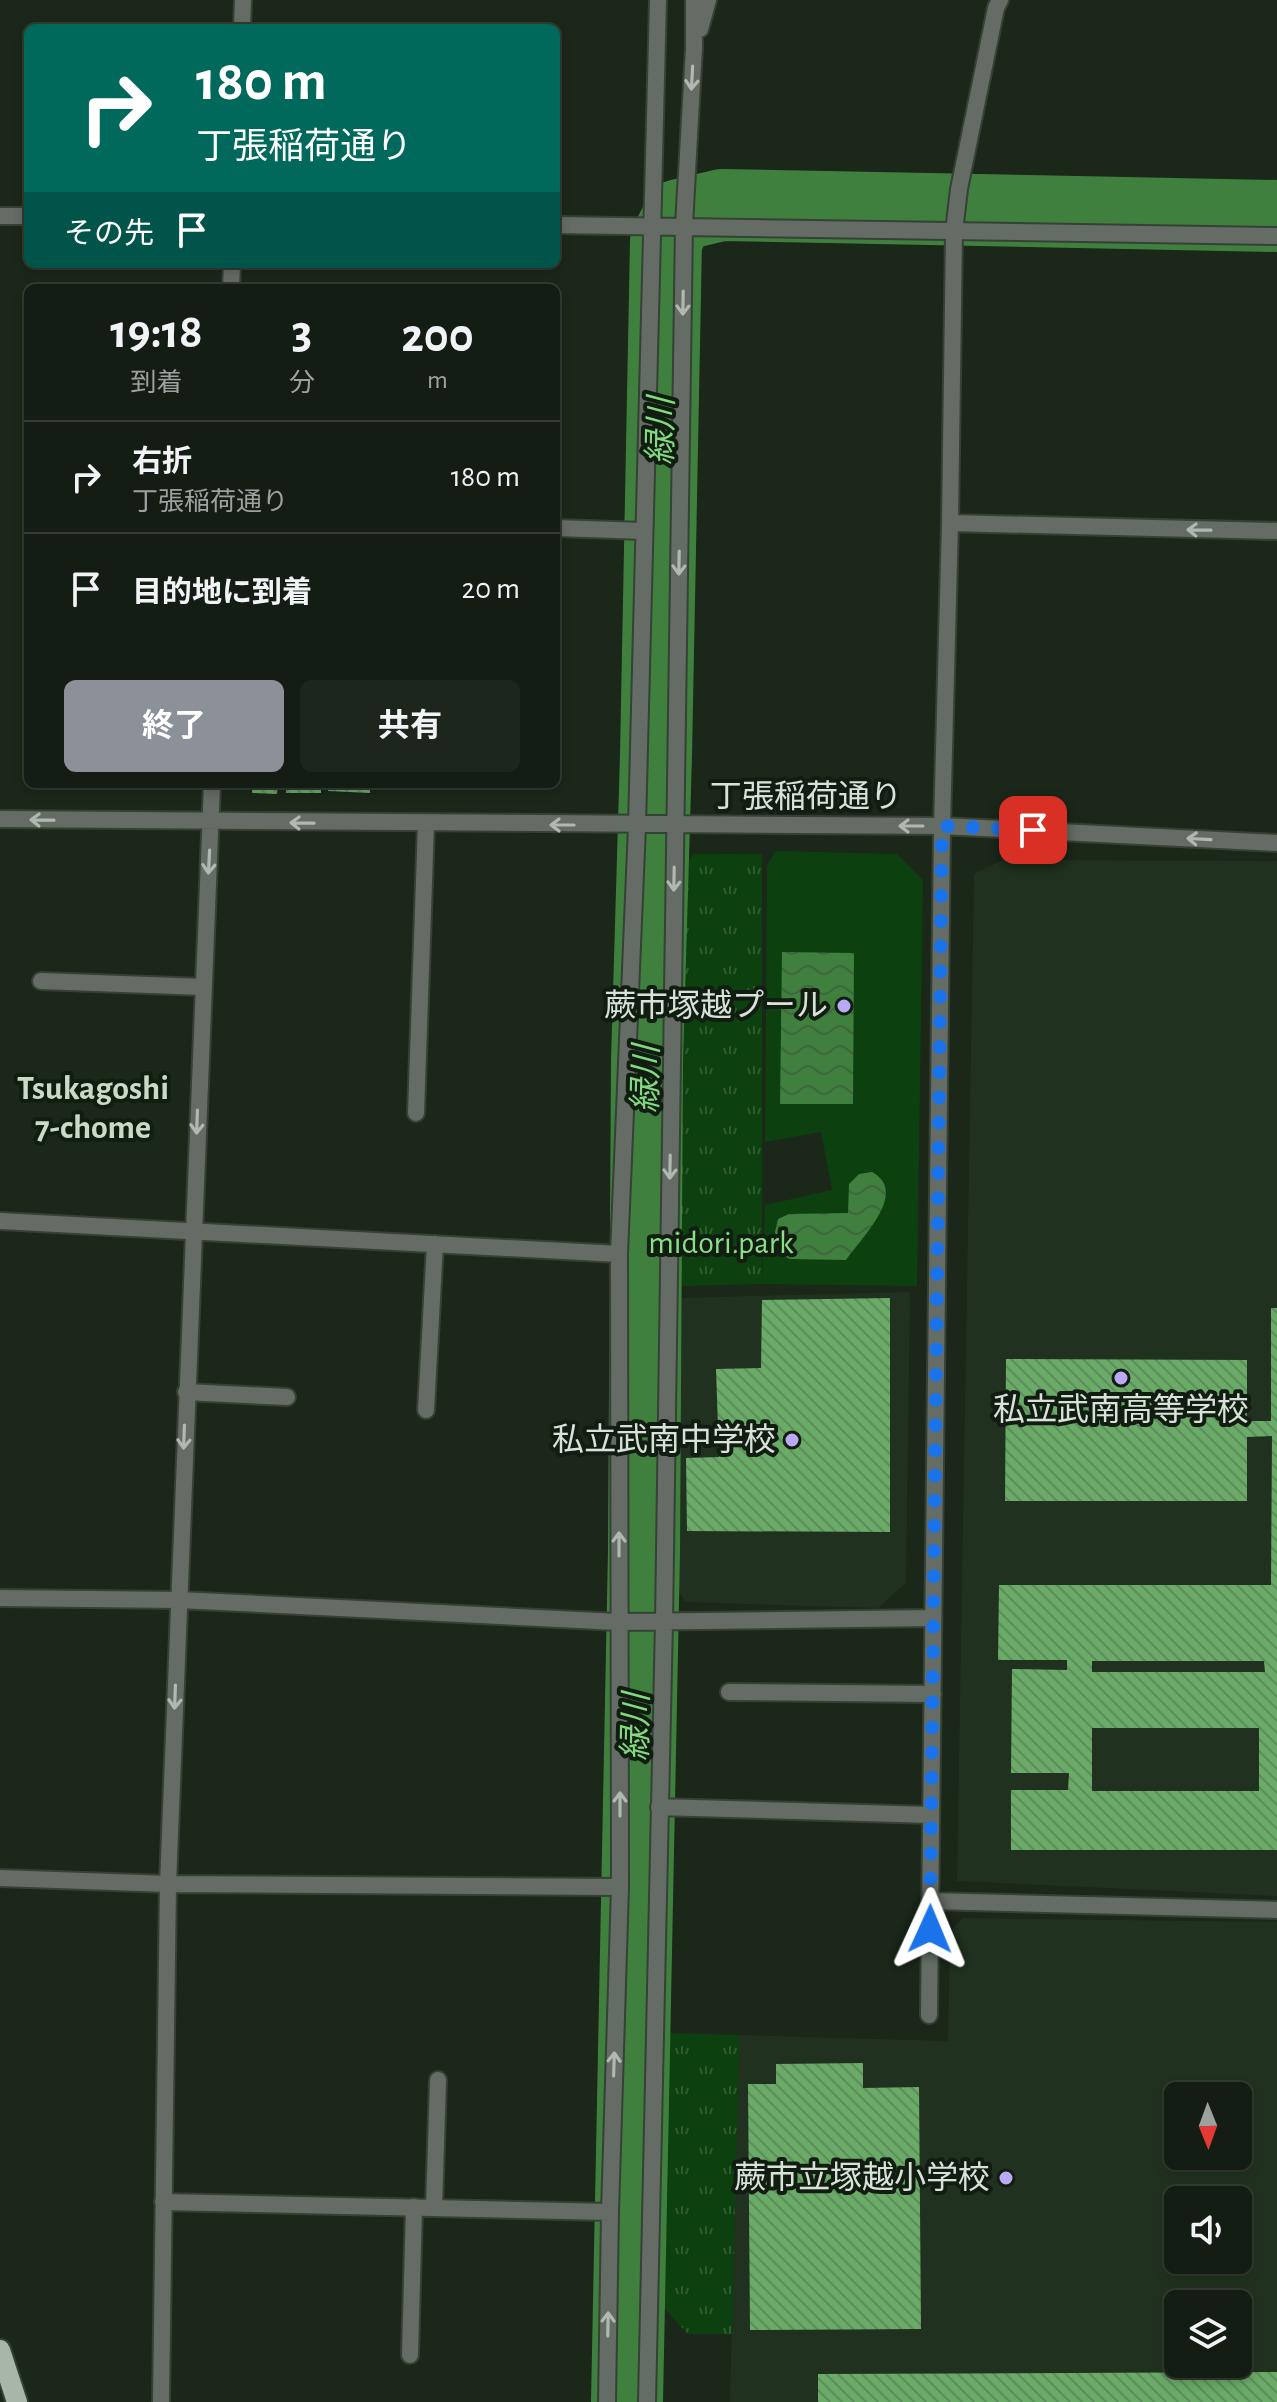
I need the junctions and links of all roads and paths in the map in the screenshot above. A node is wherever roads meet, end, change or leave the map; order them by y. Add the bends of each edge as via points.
1 (243, 0) edge
2 (658, 0) edge
3 (694, 0) edge
4 (708, 0) edge
5 (1000, 0) edge
6 (242, 24) edge
7 (694, 48) junction
8 (0, 216) edge
9 (24, 216) edge
10 (560, 225) edge
11 (653, 227) junction
12 (683, 227) junction
13 (954, 230) junction
14 (1277, 236) edge
15 (950, 523) junction
16 (560, 528) edge
17 (644, 531) junction
18 (1277, 531) edge
19 (212, 788) edge
20 (0, 819) edge
21 (211, 822) junction
22 (426, 824) junction
23 (673, 825) junction
24 (638, 826) junction
25 (942, 826) junction
26 (1277, 843) edge
27 (41, 981) dead end
28 (203, 987) junction
29 (416, 1113) dead end
30 (0, 1221) edge
31 (193, 1231) junction
32 (435, 1244) junction
33 (619, 1254) junction
34 (186, 1392) junction
35 (287, 1397) dead end
36 (426, 1410) dead end
37 (0, 1598) edge
38 (179, 1600) junction
39 (933, 1618) junction
40 (620, 1622) junction
41 (663, 1622) junction
42 (729, 1692) dead end
43 (933, 1694) junction
44 (659, 1807) junction
45 (931, 1815) junction
46 (0, 1878) edge
47 (168, 1884) junction
48 (620, 1887) junction
49 (930, 1901) junction
50 (1277, 1910) edge
51 (929, 2015) dead end
52 (438, 2080) dead end
53 (163, 2202) junction
54 (414, 2207) junction
55 (434, 2208) junction
56 (610, 2212) junction
57 (0, 2350) edge
58 (410, 2355) dead end
59 (17, 2402) edge
60 (161, 2402) edge
61 (607, 2402) edge
62 (647, 2402) edge

1 - 6 street
2 - 11 street
3 - 7 street
4 - 7 street
5 - 13 street
7 -> 12 street
8 - 9 street
10 - 11 street
11 - 12 street
11 - 17 street
12 - 13 street
12 -> 23 street
13 - 14 street
13 - 15 street
18 -> 15 street
15 - 25 street
16 - 17 street
17 - 24 street
19 - 21 street
21 -> 20 street
22 -> 21 street
21 -> 28 street
24 -> 22 street
22 - 29 street
23 - 24 street, 丁張稲荷通り
25 -> 23 street, 丁張稲荷通り
23 -> 41 street
24 - 33 street
26 -> 25 street, 丁張稲荷通り
25 - 39 street
27 - 28 street
28 -> 31 street
30 - 31 street
31 - 32 street
31 - 34 street
32 - 33 street
32 - 36 street
40 -> 33 street
34 - 35 street
34 -> 38 street
37 - 38 street
38 - 40 street
38 -> 47 street
39 - 41 street
39 - 43 street
40 - 41 street
48 -> 40 street
41 - 44 street
42 - 43 street
43 - 45 street
44 - 45 street
44 - 62 street
45 - 49 street
46 - 47 street
47 - 48 street
47 - 53 street
56 -> 48 street
49 - 50 street
49 - 51 street
52 - 55 street
53 - 54 street
53 - 60 street
54 - 55 street
54 - 58 street
55 - 56 street
61 -> 56 street
57 - 59 main road

